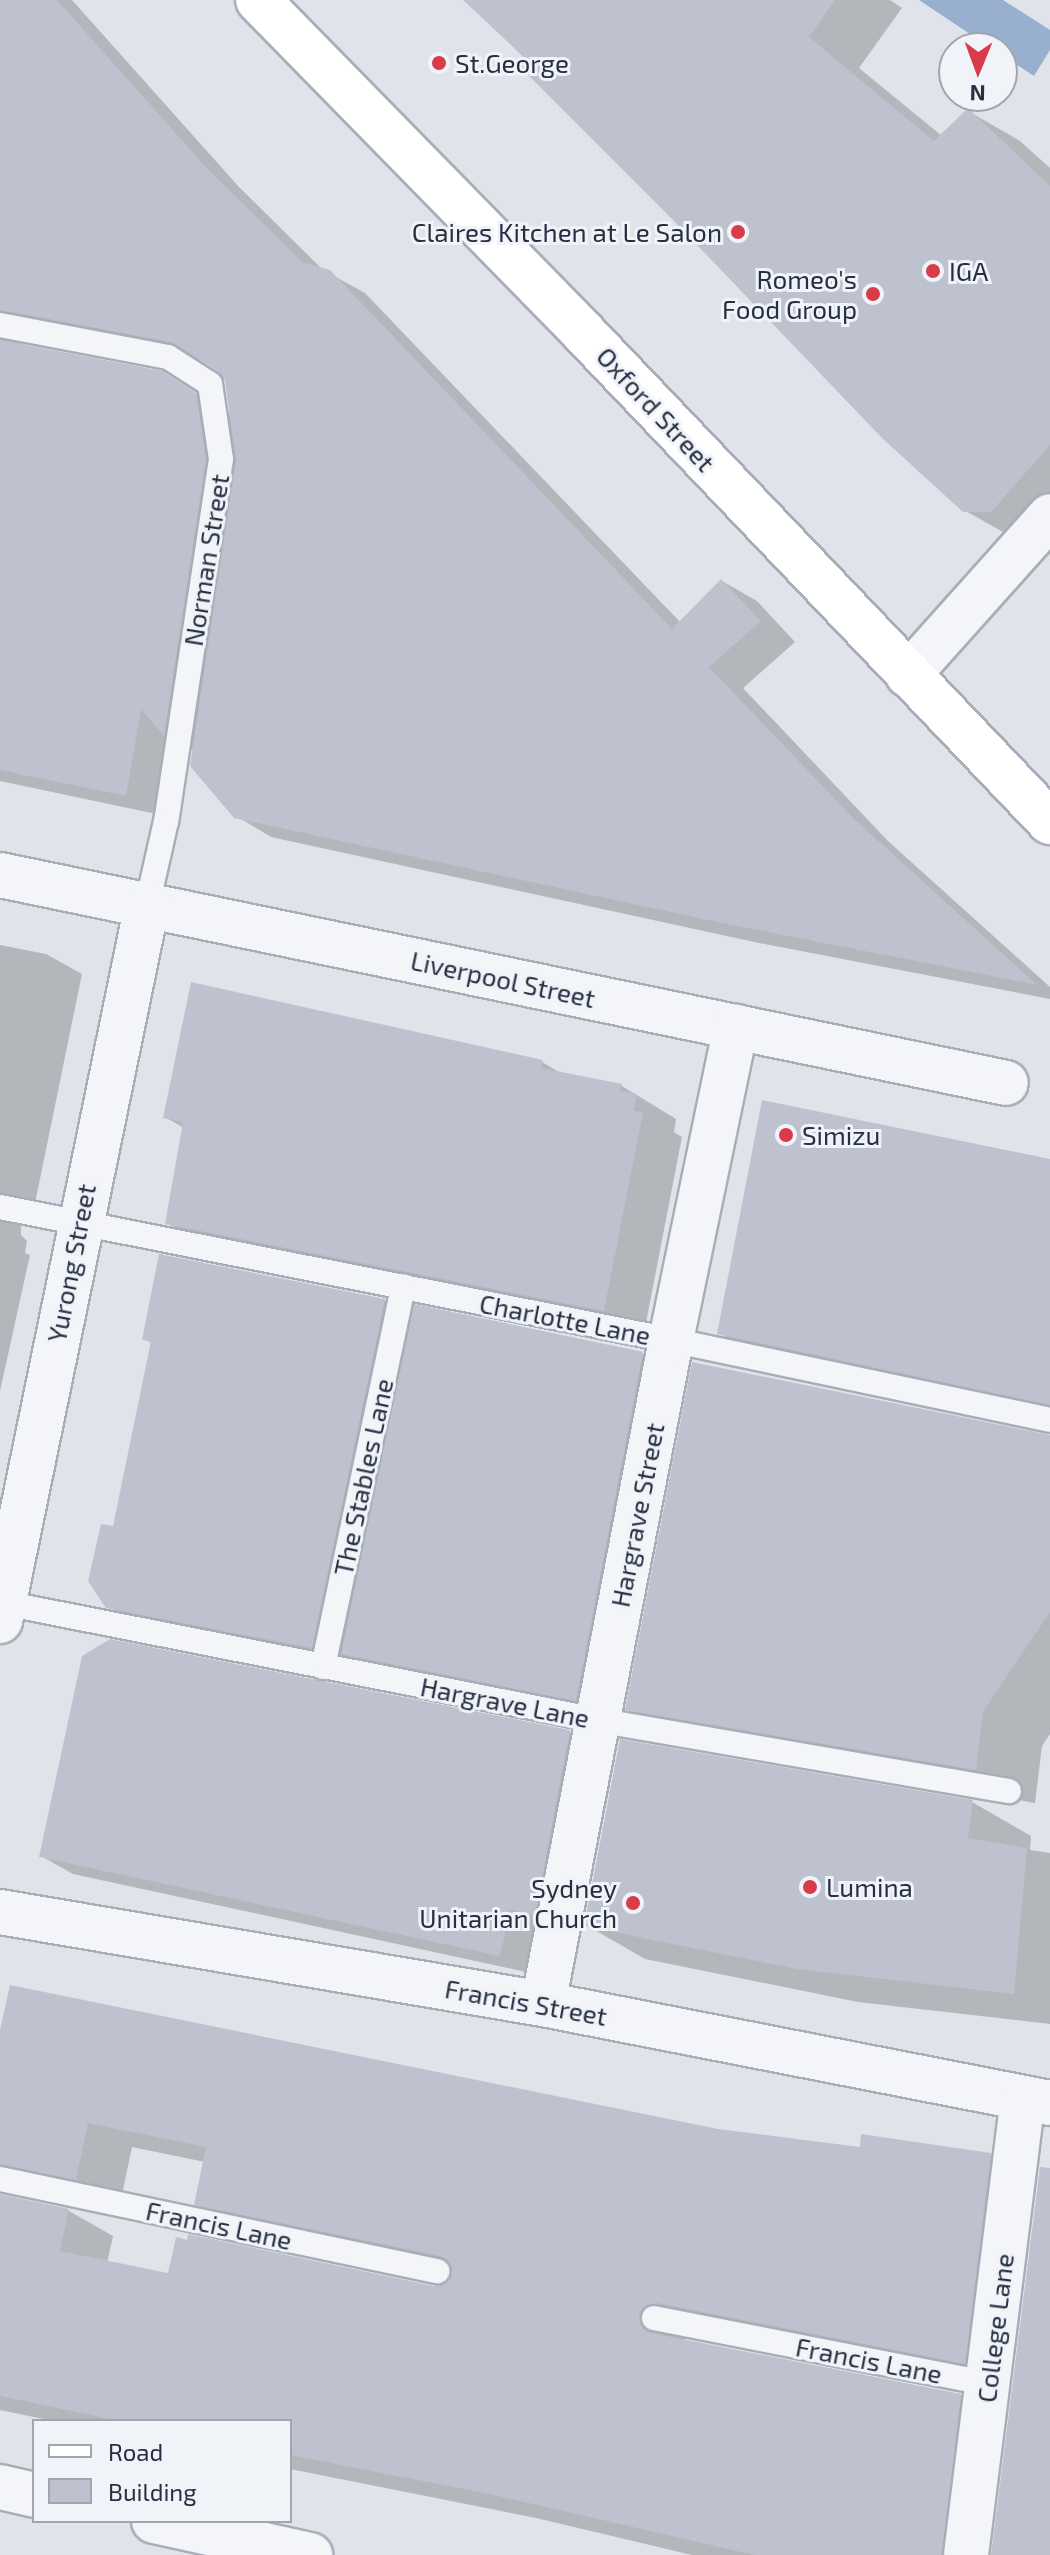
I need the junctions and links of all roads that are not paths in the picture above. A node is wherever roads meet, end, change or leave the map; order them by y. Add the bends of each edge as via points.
1 (258, 0) edge
2 (0, 325) edge
3 (1050, 516) edge
4 (908, 675) junction
5 (1050, 822) edge
6 (0, 875) edge
7 (147, 905) junction
8 (736, 1027) junction
9 (1006, 1083) dead end
10 (0, 1207) edge
11 (79, 1223) junction
12 (403, 1286) junction
13 (671, 1340) junction
14 (1050, 1420) edge
15 (8, 1539) edge
16 (2, 1612) edge
17 (323, 1667) junction
18 (597, 1720) junction
19 (1009, 1791) dead end
20 (0, 1912) edge
21 (543, 2004) junction
22 (1036, 2102) edge
23 (0, 2179) edge
24 (437, 2271) dead end
25 (654, 2318) dead end
26 (989, 2384) junction
27 (0, 2487) edge
28 (32, 2495) edge
29 (163, 2523) edge
30 (310, 2555) edge
31 (966, 2555) edge

1 - 4 main road, Oxford Street via 594,343
2 - 7 lane, Norman Street via 168,357 210,384 221,459 166,821
3 - 4 street
4 - 5 main road, Oxford Street
6 - 7 street, Liverpool Street
7 - 8 street, Liverpool Street
7 - 11 street, Yurong Street
8 - 9 street, Liverpool Street
8 - 13 street, Hargrave Street
10 - 11 lane, Charlotte Lane
11 - 12 lane, Charlotte Lane
11 - 15 street, Yurong Street
12 - 13 lane, Charlotte Lane
12 - 17 lane, The Stables Lane
13 - 14 lane, Charlotte Lane
13 - 18 street, Hargrave Street
15 - 16 street, Yurong Street
16 - 17 lane, Hargrave Lane
17 - 18 lane, Hargrave Lane
18 - 19 lane, Hargrave Lane
18 - 21 street, Hargrave Street
20 - 21 street, Francis Street
21 - 22 street, Francis Street
22 - 26 street, College Lane
23 - 24 lane, Francis Lane
25 - 26 lane, Francis Lane
26 - 31 street, College Lane
27 - 28 street
29 - 30 street

